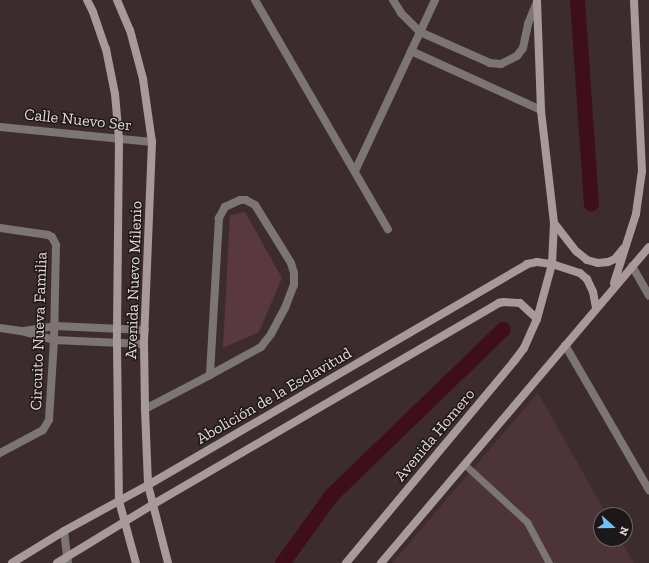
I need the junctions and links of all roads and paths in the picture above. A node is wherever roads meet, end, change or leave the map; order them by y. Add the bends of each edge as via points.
1 (87, 0) edge
2 (117, 0) edge
3 (255, 0) edge
4 (393, 0) edge
5 (435, 0) edge
6 (634, 0) edge
7 (536, 2) edge
8 (420, 32) junction
9 (411, 51) junction
10 (541, 110) junction
11 (0, 127) edge
12 (119, 139) junction
13 (152, 142) junction
14 (642, 146) junction
15 (649, 152) edge
16 (354, 171) junction
17 (554, 223) junction
18 (0, 228) edge
19 (388, 229) dead end
20 (628, 242) junction
21 (649, 247) edge
22 (552, 264) junction
23 (632, 266) junction
24 (613, 288) junction
25 (649, 295) edge
26 (596, 308) junction
27 (537, 319) junction
28 (55, 326) junction
29 (4, 329) edge
30 (117, 329) junction
31 (146, 330) junction
32 (21, 331) junction
33 (0, 335) edge
34 (54, 340) junction
35 (116, 343) junction
36 (144, 344) junction
37 (565, 345) junction
38 (210, 375) junction
39 (145, 408) junction
40 (0, 453) edge
41 (464, 464) junction
42 (148, 485) junction
43 (649, 490) edge
44 (119, 501) junction
45 (152, 505) junction
46 (125, 522) junction
47 (64, 531) junction
48 (68, 560) edge
49 (12, 563) edge
50 (56, 563) edge
51 (136, 563) edge
52 (168, 563) edge
53 (346, 563) edge
54 (381, 563) edge
55 (549, 563) edge

1 - 12 street, Avenida Nuevo Milenio via 106,49 115,94
2 - 13 street, Avenida Nuevo Milenio via 130,30 143,79
3 - 16 street
4 - 8 street via 401,13
5 - 8 street
6 - 14 street
7 - 8 street via 523,48 517,56 501,64 490,63
7 - 10 street, Avenida Homero
8 - 9 street
9 - 10 street
9 - 16 street
10 - 17 street, Avenida Homero
11 - 12 street, Calle Nuevo Ser
12 - 13 street, Calle Nuevo Ser
12 - 30 street, Avenida Nuevo Milenio
13 - 31 street, Avenida Nuevo Milenio
14 - 15 street
14 - 20 street via 641,193
16 - 19 street
17 - 20 street via 576,251 587,260 598,263 615,259
17 - 22 street, Avenida Homero
18 - 28 street, Circuito Nueva Familia via 48,235 55,241
20 - 24 street
21 - 23 street
22 - 26 street, Abolición de la Esclavitud via 573,269 586,279 593,292
22 - 27 street, Avenida Homero
22 - 42 street, Abolición de la Esclavitud via 527,264
23 - 24 street
23 - 25 street
24 - 26 street
26 - 37 street
27 - 45 street, Abolición de la Esclavitud via 520,303 499,303
27 - 53 street, Avenida Homero via 516,360
28 - 30 street
28 - 32 street
28 - 34 street, Circuito Nueva Familia
29 - 32 street
29 - 33 street
30 - 31 street
30 - 35 street, Avenida Nuevo Milenio
31 - 36 street, Avenida Nuevo Milenio
32 - 34 street
34 - 35 street
34 - 40 street, Circuito Nueva Familia via 50,413 47,425 43,430
35 - 36 street
35 - 44 street, Avenida Nuevo Milenio
36 - 39 street, Avenida Nuevo Milenio
37 - 41 street
37 - 43 street
38 - 38 street via 261,347 285,308 294,285 291,263 255,204 246,200 226,207 219,218
38 - 39 street
39 - 42 street, Avenida Nuevo Milenio
41 - 54 street
41 - 55 lane via 527,522
42 - 44 street, Abolición de la Esclavitud
42 - 45 street, Avenida Nuevo Milenio
44 - 46 street, Avenida Nuevo Milenio
44 - 47 street, Abolición de la Esclavitud
45 - 46 street, Abolición de la Esclavitud
45 - 52 street, Avenida Nuevo Milenio
46 - 48 street, Abolición de la Esclavitud
46 - 51 street, Avenida Nuevo Milenio
47 - 48 street
47 - 49 street, Abolición de la Esclavitud
48 - 50 street, Abolición de la Esclavitud

